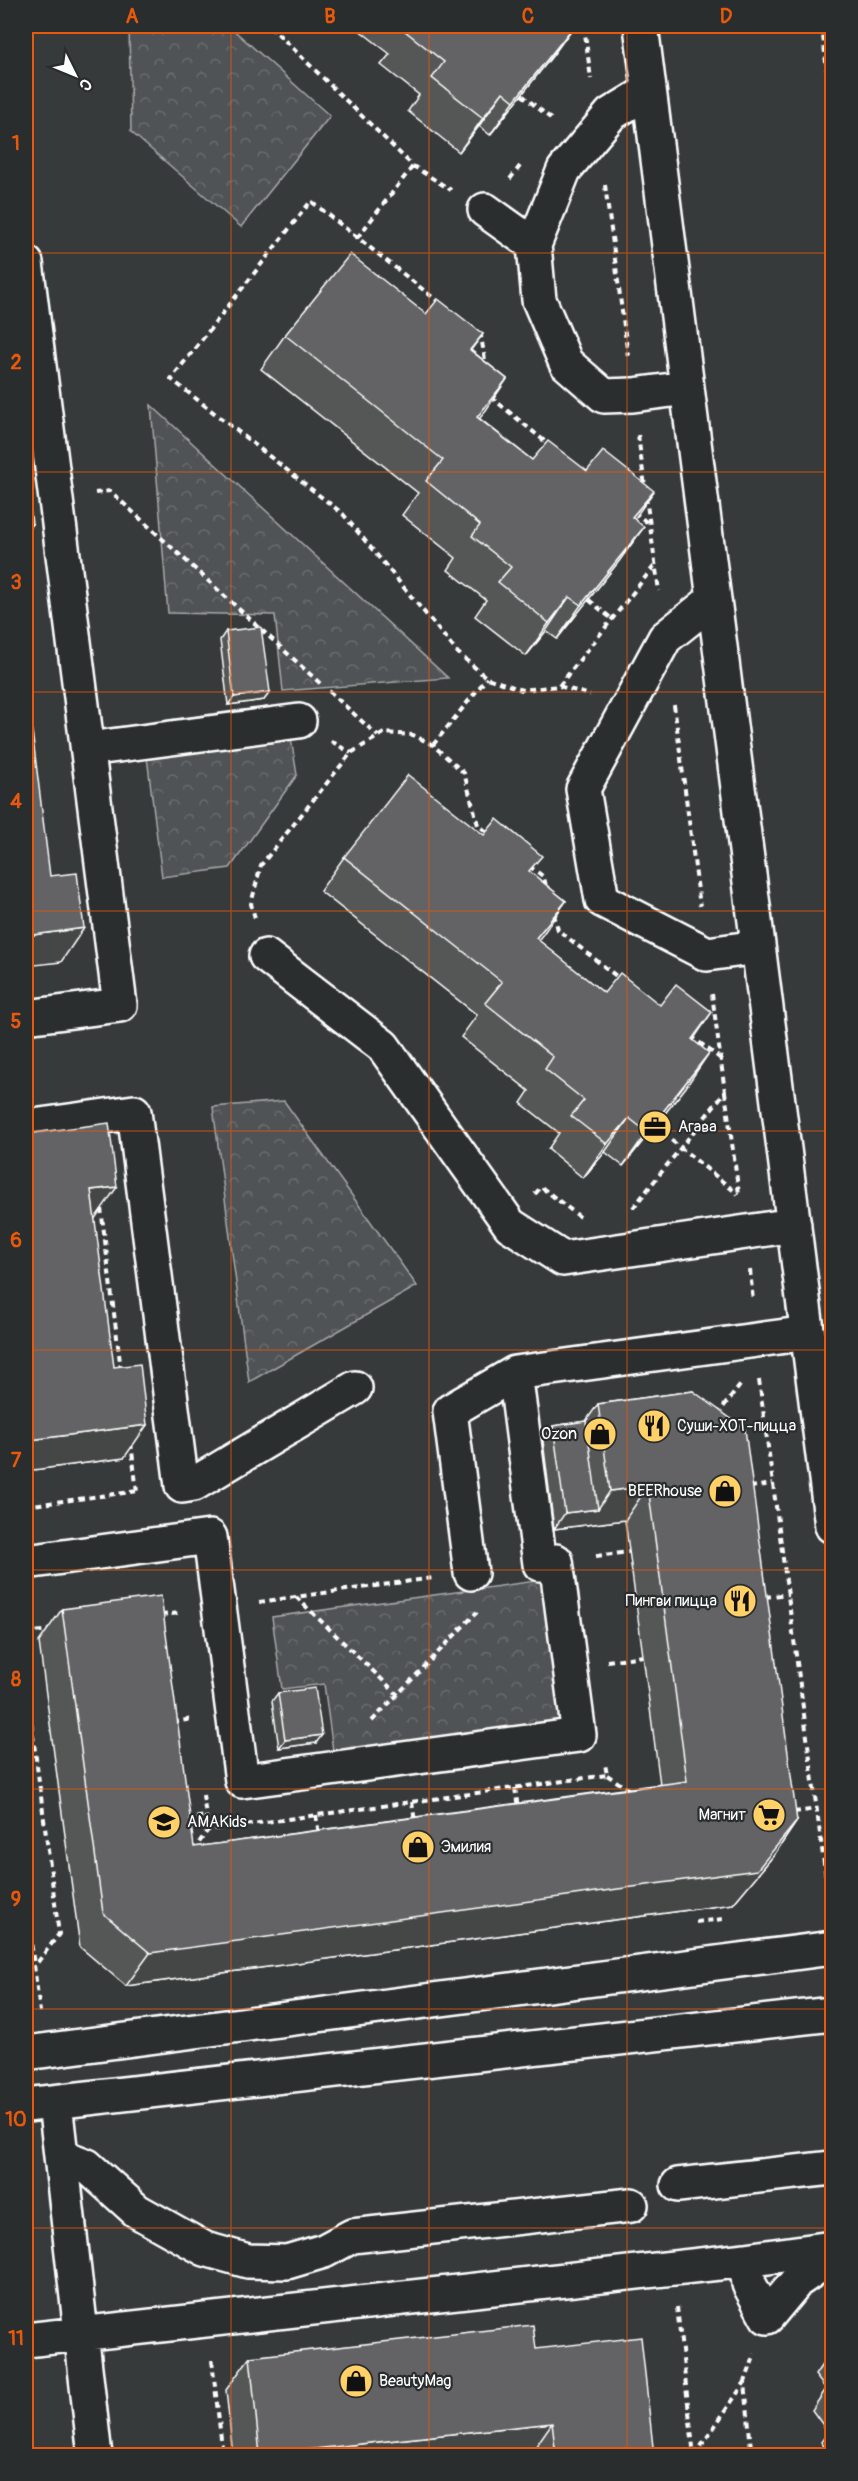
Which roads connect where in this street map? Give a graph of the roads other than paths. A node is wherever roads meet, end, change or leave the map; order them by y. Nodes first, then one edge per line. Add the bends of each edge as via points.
1 (641, 26) edge
2 (649, 91) junction
3 (485, 210) road end
4 (534, 245) junction
5 (26, 262) edge
6 (31, 354) edge
7 (687, 388) junction
8 (36, 428) edge
9 (714, 599) junction
10 (299, 722) dead end
11 (88, 749) junction
12 (758, 947) junction
13 (266, 956) road end
14 (26, 1017) edge
15 (26, 1127) edge
16 (794, 1225) junction
17 (808, 1333) junction
18 (514, 1373) junction
19 (355, 1388) dead end
20 (832, 1526) edge
21 (26, 1562) edge
22 (471, 1573) road end
23 (832, 1933) edge
24 (832, 2014) edge
25 (26, 2053) edge
26 (40, 2104) edge
27 (61, 2156) junction
28 (832, 2168) edge
29 (678, 2185) dead end
30 (631, 2205) dead end
31 (832, 2248) edge
32 (832, 2257) edge
33 (746, 2260) junction
34 (80, 2334) junction
35 (26, 2340) edge
36 (95, 2456) edge

1 - 2 street
2 - 4 street via 611,114 564,170
2 - 7 street
3 - 4 street
4 - 7 street via 539,300 566,363 604,396
5 - 6 street
6 - 8 street
7 - 9 street
8 - 11 street
9 - 12 street
9 - 12 street via 665,638 583,789 602,900 707,954
10 - 11 street
11 - 14 street via 120,1005
12 - 16 street
13 - 16 street via 383,1046 510,1225 563,1259
15 - 19 street via 134,1112 182,1486 194,1484
16 - 17 street
17 - 18 street via 755,1352
17 - 20 street
18 - 21 street via 540,1564 556,1562 579,1735 242,1781 210,1537
18 - 22 street via 450,1411
23 - 25 street
24 - 26 street
26 - 27 street
27 - 30 street via 87,2166 137,2211 206,2249 248,2261 287,2262 324,2251 352,2236
27 - 34 street
28 - 29 street
31 - 33 street
32 - 33 street via 797,2281 767,2317 749,2284
33 - 34 street
34 - 35 street
34 - 36 street

